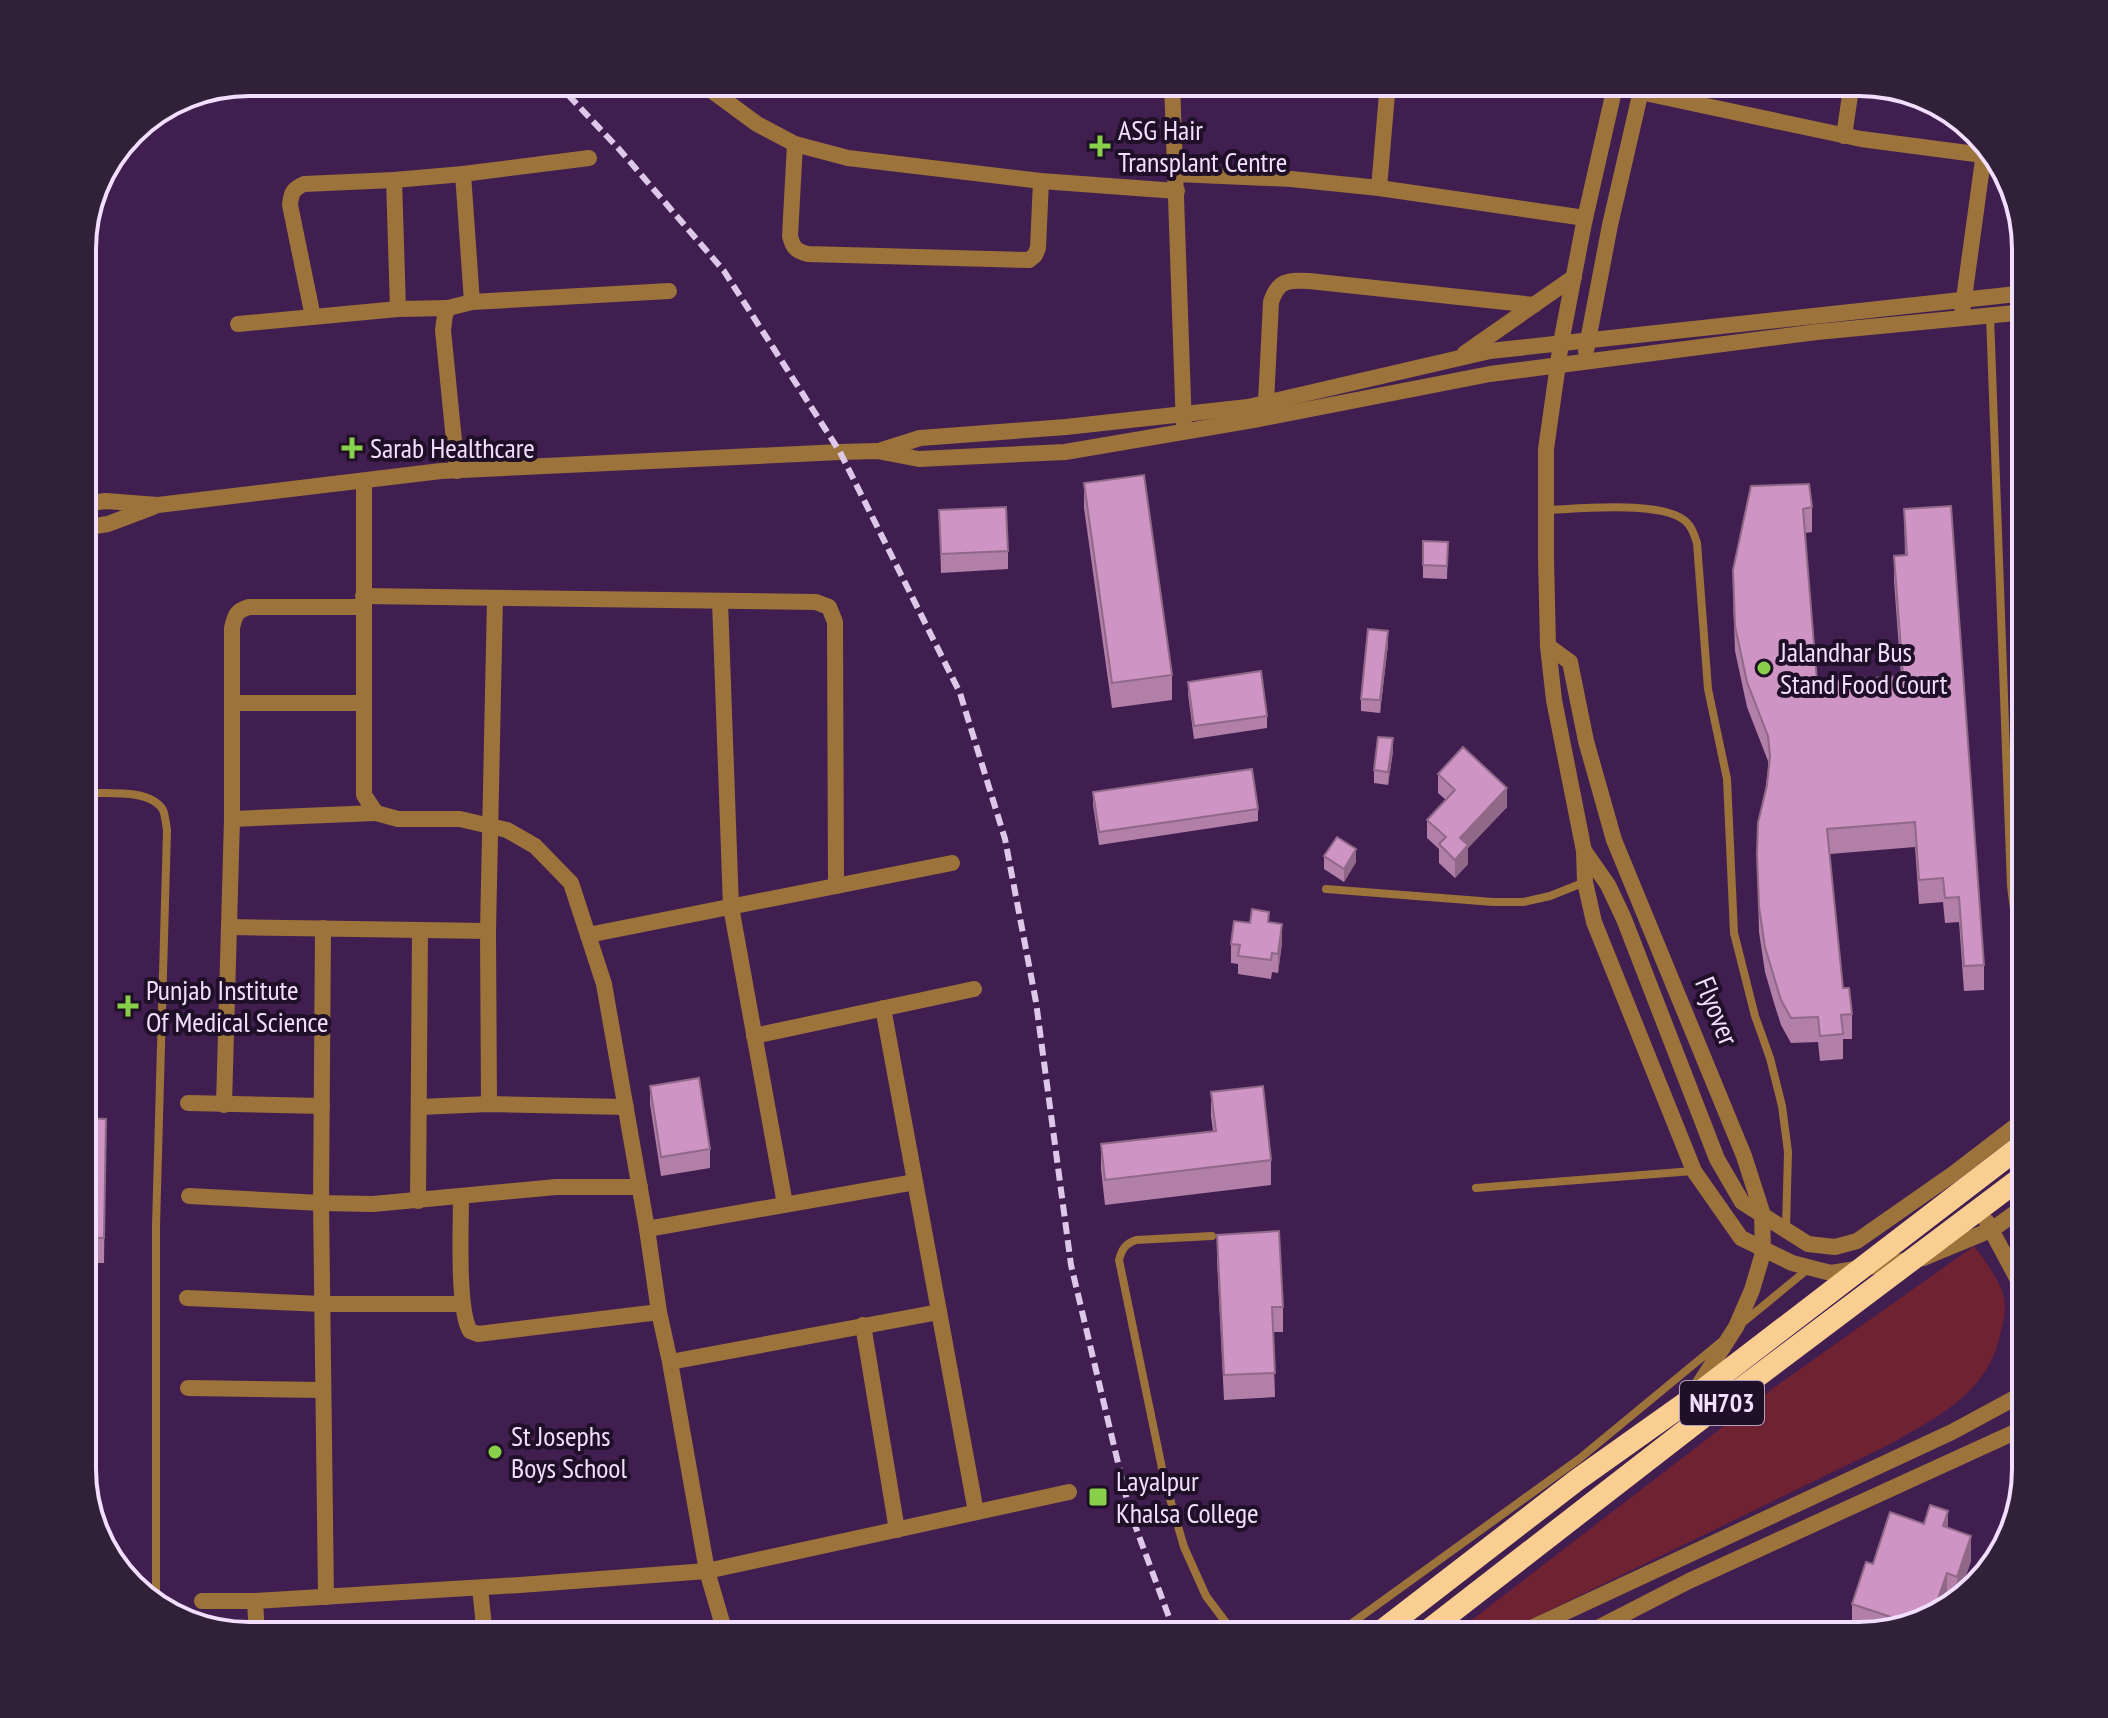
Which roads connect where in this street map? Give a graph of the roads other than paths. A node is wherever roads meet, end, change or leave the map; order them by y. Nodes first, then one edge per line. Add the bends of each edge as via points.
1 (719, 96) edge
2 (1173, 96) edge
3 (1387, 96) edge
4 (1613, 96) edge
5 (1640, 96) edge
6 (1679, 96) edge
7 (1850, 96) edge
8 (1844, 136) junction
9 (795, 144) junction
10 (1974, 148) edge
11 (589, 158) dead end
12 (1983, 159) edge
13 (463, 174) junction
14 (394, 180) junction
15 (1041, 181) junction
16 (1176, 182) junction
17 (1379, 188) junction
18 (1585, 218) junction
19 (1574, 277) junction
20 (669, 291) dead end
21 (2012, 294) edge
22 (1964, 299) junction
23 (472, 302) junction
24 (1534, 305) junction
25 (448, 308) junction
26 (398, 309) junction
27 (2012, 313) edge
28 (1990, 315) junction
29 (313, 317) junction
30 (1961, 318) junction
31 (238, 324) dead end
32 (1588, 340) junction
33 (1561, 343) junction
34 (1457, 359) junction
35 (1584, 362) junction
36 (1557, 365) junction
37 (1266, 402) junction
38 (1184, 414) junction
39 (1184, 432) junction
40 (877, 451) junction
41 (457, 471) junction
42 (364, 481) junction
43 (96, 502) edge
44 (158, 505) junction
45 (1546, 510) junction
46 (96, 526) edge
47 (495, 598) junction
48 (720, 601) junction
49 (364, 602) junction
50 (1548, 646) junction
51 (232, 703) junction
52 (364, 703) junction
53 (96, 794) edge
54 (376, 813) junction
55 (232, 819) junction
56 (491, 827) junction
57 (1584, 851) junction
58 (952, 863) dead end
59 (1585, 882) junction
60 (836, 886) junction
61 (1326, 889) dead end
62 (2012, 894) edge
63 (731, 907) junction
64 (229, 927) junction
65 (323, 928) junction
66 (420, 930) junction
67 (488, 931) junction
68 (588, 935) junction
69 (974, 989) dead end
70 (883, 1008) junction
71 (754, 1036) junction
72 (188, 1103) dead end
73 (489, 1104) junction
74 (224, 1105) junction
75 (322, 1106) junction
76 (419, 1107) junction
77 (626, 1107) junction
78 (2012, 1129) edge
79 (2012, 1153) edge
80 (1694, 1171) junction
81 (1953, 1174) junction
82 (915, 1182) junction
83 (2012, 1185) edge
84 (640, 1187) junction
85 (1476, 1188) dead end
86 (189, 1196) dead end
87 (461, 1197) junction
88 (418, 1201) junction
89 (321, 1203) junction
90 (785, 1204) junction
91 (2012, 1215) edge
92 (647, 1229) junction
93 (1993, 1229) junction
94 (1786, 1230) junction
95 (1212, 1236) dead end
96 (2012, 1266) edge
97 (1809, 1268) junction
98 (187, 1298) dead end
99 (322, 1304) junction
100 (462, 1304) junction
101 (659, 1312) junction
102 (939, 1312) junction
103 (863, 1325) junction
104 (670, 1362) junction
105 (188, 1388) dead end
106 (323, 1390) junction
107 (1691, 1399) junction
108 (2012, 1400) edge
109 (2012, 1433) edge
110 (1069, 1492) dead end
111 (976, 1512) junction
112 (897, 1530) junction
113 (707, 1571) junction
114 (480, 1588) junction
115 (156, 1590) edge
116 (326, 1597) junction
117 (202, 1601) dead end
118 (255, 1601) junction
119 (256, 1622) edge
120 (484, 1622) edge
121 (722, 1622) edge
122 (1226, 1622) edge
123 (1353, 1622) edge
124 (1393, 1622) edge
125 (1439, 1622) edge
126 (1544, 1622) edge
127 (1614, 1622) edge

1 - 9 street
2 - 16 street
3 - 17 street
4 - 18 street
5 - 32 street
6 - 8 street
7 - 8 street
8 - 10 street
9 - 15 street via 848,158
9 - 15 street via 790,236 792,246 808,254 1029,260 1038,248
11 - 13 street
12 - 22 street
13 - 14 street
13 - 23 street
14 - 26 street
14 - 29 street via 304,184 291,194
15 - 16 street
16 - 17 street via 1291,179
16 - 38 street
17 - 18 street
18 - 19 street
19 - 24 street
19 - 33 street
20 - 23 street
21 - 22 street
22 - 30 street
22 - 32 street
23 - 25 street
24 - 34 street
24 - 37 street via 1309,281 1282,283 1271,302
25 - 26 street
25 - 41 street via 443,330
26 - 29 street
27 - 28 street
28 - 30 street
28 - 62 lane
29 - 31 street
30 - 35 street
32 - 33 street
32 - 35 street
33 - 34 street
33 - 36 street
34 - 37 street
35 - 36 street
36 - 39 street
36 - 45 street via 1546,449
37 - 38 street
38 - 39 street
38 - 40 street via 920,438
39 - 40 street via 1065,452 919,459
40 - 41 street
41 - 42 street
42 - 44 street
42 - 49 street
43 - 44 street
44 - 46 street
45 - 50 street
45 - 94 lane via 1670,512 1688,523 1697,543 1708,689 1727,779 1734,933 1782,1106 1788,1152
47 - 48 street
47 - 49 street
47 - 56 street
48 - 60 street via 816,602 829,607 835,622
48 - 63 street
49 - 51 street via 241,609 232,628
49 - 52 street
50 - 57 street
50 - 107 street, Flyover via 1570,662 1614,840 1762,1212 1763,1253 1752,1290 1736,1327
51 - 52 street
51 - 55 street
52 - 54 street via 364,795
53 - 115 lane via 151,799 163,810 167,830 156,1226
54 - 55 street
54 - 56 street via 398,819 460,819
55 - 64 street
56 - 67 street
56 - 68 street via 535,846 571,883
57 - 59 street
57 - 94 street via 1624,919 1717,1159 1742,1202
58 - 60 street
59 - 61 lane via 1523,902
59 - 80 street via 1594,922
60 - 63 street
63 - 68 street
63 - 71 street
64 - 65 street
64 - 74 street
65 - 66 street
65 - 75 street
66 - 67 street
66 - 76 street
67 - 73 street
68 - 77 street via 604,984
69 - 70 street
70 - 71 street
70 - 82 street
71 - 90 street
72 - 74 street
73 - 76 street
73 - 77 street
74 - 75 street
75 - 89 street
76 - 88 street
77 - 84 street
78 - 81 street
79 - 107 highway, Flyover / NH703
80 - 85 lane
80 - 97 street via 1741,1238
81 - 93 street
81 - 94 street via 1857,1241 1835,1247 1808,1244
82 - 90 street
82 - 102 street
83 - 125 highway, NH703
84 - 87 street via 556,1187
84 - 92 street
86 - 89 street
87 - 88 street
87 - 100 street
88 - 89 street
89 - 99 street
90 - 92 street
91 - 93 street
92 - 101 street
93 - 96 street
93 - 97 street via 1923,1258 1831,1273
95 - 122 lane via 1136,1240 1127,1243 1119,1260 1164,1478 1184,1547 1206,1596
97 - 123 lane via 1579,1459
98 - 99 street
99 - 100 street
99 - 106 street
100 - 101 street via 466,1324 478,1334
101 - 104 street
102 - 103 street
102 - 111 street
103 - 104 street
103 - 112 street
104 - 113 street
105 - 106 street
106 - 116 street
107 - 124 highway, Flyover / NH703
108 - 126 street
109 - 127 street via 1742,1556
110 - 111 street
111 - 112 street
112 - 113 street
113 - 114 street
113 - 121 street
114 - 116 street
114 - 120 street
116 - 118 street
117 - 118 street
118 - 119 street

